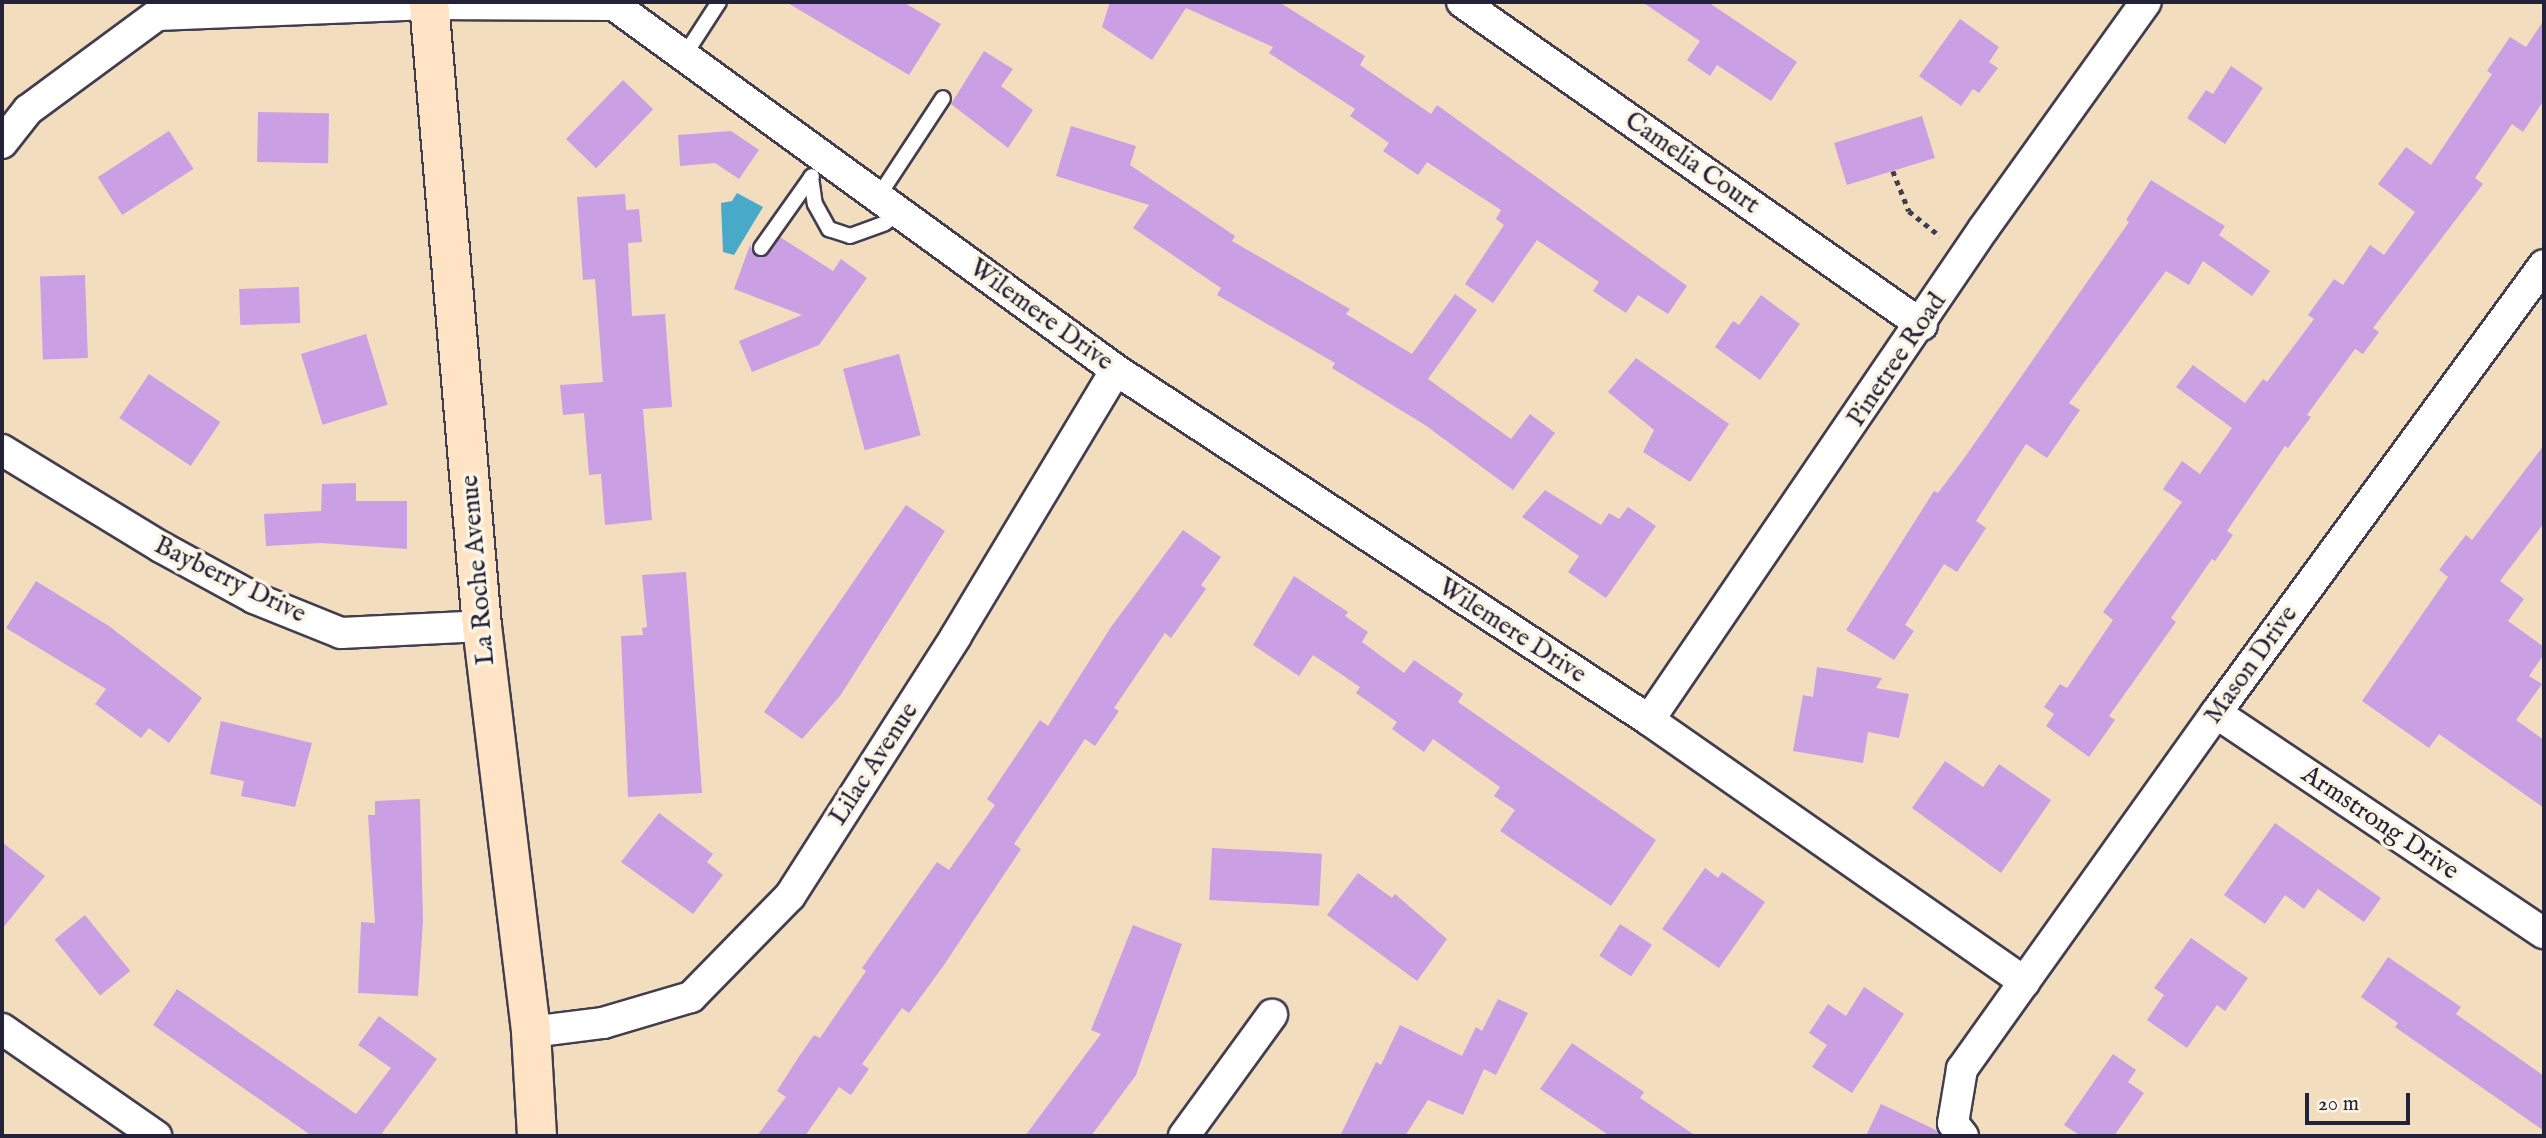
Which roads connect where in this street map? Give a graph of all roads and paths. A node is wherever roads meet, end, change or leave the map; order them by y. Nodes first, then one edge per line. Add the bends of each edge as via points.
1 (719, 2) edge
2 (1462, 2) edge
3 (2146, 2) edge
4 (429, 3) edge
5 (600, 3) edge
6 (684, 56) junction
7 (943, 98) dead end
8 (2, 143) edge
9 (817, 167) junction
10 (1893, 171) dead end
11 (888, 204) junction
12 (761, 248) dead end
13 (1966, 256) junction
14 (2541, 276) edge
15 (1922, 325) junction
16 (1116, 370) junction
17 (2, 450) edge
18 (482, 626) junction
19 (2216, 713) junction
20 (1649, 720) junction
21 (2544, 933) edge
22 (2025, 982) junction
23 (1272, 1015) dead end
24 (2, 1029) edge
25 (531, 1032) junction
26 (156, 1136) edge
27 (537, 1136) edge
28 (1184, 1136) edge
29 (1963, 1136) edge

1 - 6 lane
2 - 15 street, Camelia Court
3 - 13 street, Pinetree Road
4 - 5 street, Wilemere Drive
4 - 8 street, Wilemere Drive via 157,15 28,110
4 - 18 main road, La Roche Avenue
5 - 6 street, Wilemere Drive via 614,5
6 - 9 street, Wilemere Drive
7 - 11 lane
9 - 11 street, Wilemere Drive
9 - 11 lane via 815,204 829,229 850,236 869,231
9 - 12 lane
10 - 13 path via 1909,211
11 - 16 street, Wilemere Drive
13 - 15 street, Pinetree Road
14 - 19 street, Mason Drive
15 - 20 street, Pinetree Road
16 - 20 street, Wilemere Drive
16 - 25 street, Lilac Avenue via 956,636 790,896 691,997 603,1023
17 - 18 street, Bayberry Drive via 231,586 341,633
18 - 25 main road, La Roche Avenue
19 - 21 street, Armstrong Drive
19 - 22 street, Mason Drive
20 - 22 street, Wilemere Drive
22 - 29 street, Mason Drive via 1962,1069 1953,1123
23 - 28 street
24 - 26 street
25 - 27 main road, La Roche Avenue

